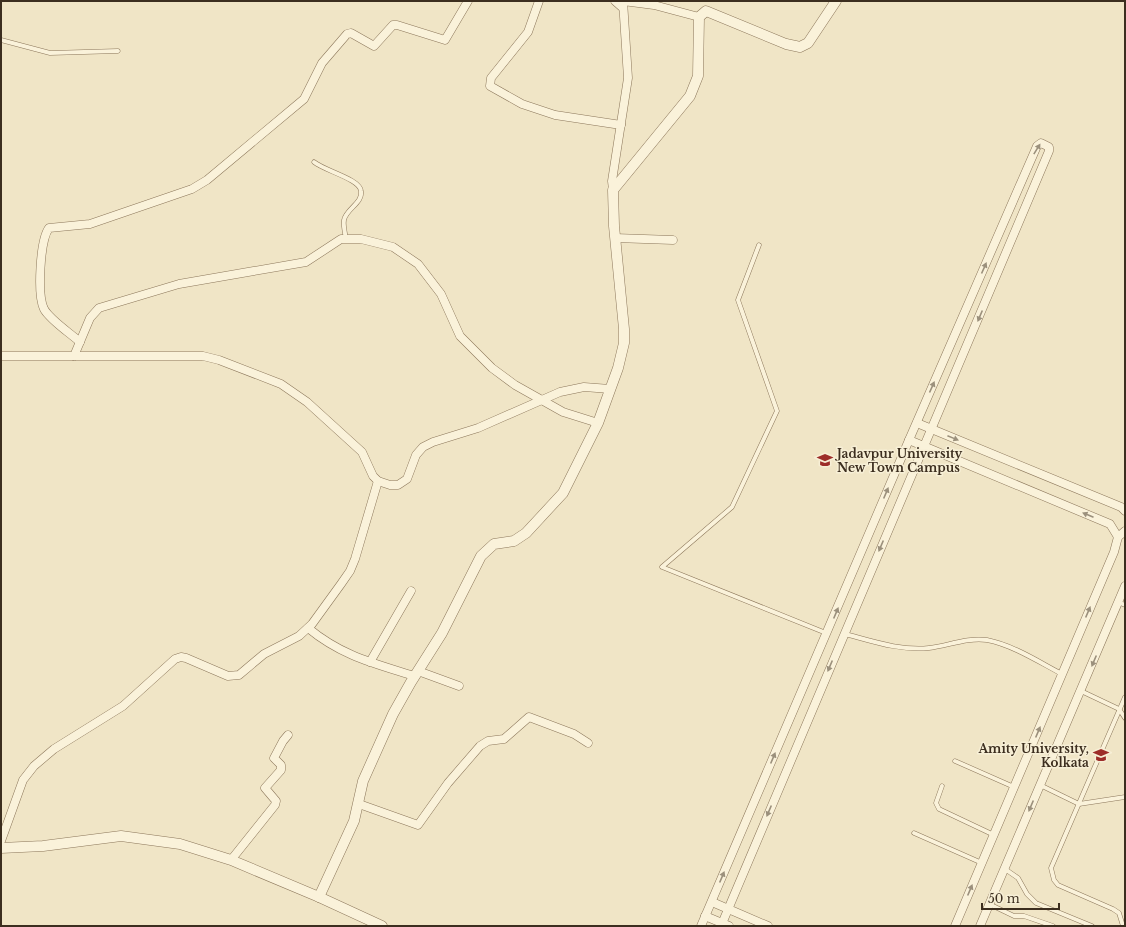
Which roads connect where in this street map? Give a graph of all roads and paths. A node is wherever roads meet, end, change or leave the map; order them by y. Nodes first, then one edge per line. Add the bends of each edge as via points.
1 (468, 1) edge
2 (539, 1) edge
3 (615, 1) edge
4 (836, 1) edge
5 (623, 3) edge
6 (699, 17) junction
7 (1, 40) edge
8 (118, 51) dead end
9 (621, 125) junction
10 (314, 162) dead end
11 (614, 190) junction
12 (615, 238) junction
13 (346, 239) junction
14 (673, 240) dead end
15 (759, 244) dead end
16 (80, 342) junction
17 (1, 356) edge
18 (74, 356) junction
19 (610, 389) junction
20 (540, 400) junction
21 (598, 423) junction
22 (917, 423) junction
23 (932, 429) junction
24 (909, 440) junction
25 (924, 446) junction
26 (378, 481) junction
27 (1125, 511) edge
28 (1125, 531) edge
29 (1118, 537) junction
30 (1125, 586) edge
31 (411, 591) dead end
32 (1122, 603) edge
33 (308, 628) junction
34 (827, 633) junction
35 (844, 634) junction
36 (370, 662) junction
37 (416, 674) junction
38 (1062, 674) junction
39 (459, 686) dead end
40 (1081, 691) junction
41 (1125, 697) edge
42 (1119, 709) junction
43 (1125, 718) edge
44 (288, 735) dead end
45 (588, 743) dead end
46 (955, 761) dead end
47 (942, 786) dead end
48 (1040, 786) junction
49 (1014, 787) junction
50 (1125, 797) edge
51 (359, 804) junction
52 (1079, 804) junction
53 (914, 833) dead end
54 (994, 834) junction
55 (1, 840) edge
56 (1, 848) edge
57 (231, 860) junction
58 (982, 863) junction
59 (1004, 869) junction
60 (319, 897) junction
61 (712, 902) junction
62 (989, 904) junction
63 (728, 908) junction
64 (706, 916) junction
65 (724, 925) edge
66 (382, 926) edge
67 (701, 926) edge
68 (768, 926) edge
69 (955, 926) edge
70 (980, 926) edge
71 (1053, 926) edge
72 (1092, 926) edge
73 (1123, 926) edge

1 - 16 street via 445,40 397,24 393,25 374,46 351,33 347,34 322,63 304,99 212,176 192,189 90,224 50,228 44,240 41,268 43,307
2 - 9 street via 528,32 491,78 490,86 522,104 555,115
3 - 5 street
4 - 6 street via 808,43 800,47 786,44 706,11
5 - 6 street via 654,5
5 - 9 street via 628,78
6 - 11 street via 698,76 690,96
7 - 8 lane via 50,53
9 - 11 street via 612,181
10 - 13 lane via 354,180 361,190 360,197 344,220
11 - 12 street
12 - 14 street
12 - 19 street via 624,343
13 - 16 street via 333,243 306,262 179,284 99,308 90,318
13 - 20 street via 361,239 393,247 418,264 441,294 456,328 465,341 492,368 515,386
15 - 34 lane via 738,300 777,411 732,508 662,567
16 - 18 street
17 - 18 street
18 - 26 street via 203,356 281,384 316,409 362,452
19 - 20 street via 584,387 560,392
19 - 21 street
20 - 21 street via 563,412
20 - 26 street via 478,428 423,447 416,455 404,483 390,485
21 - 37 street via 563,493 544,516 514,541 494,544 481,556 442,633
22 - 23 street
22 -> 23 street via 1037,146 1041,143 1049,147 1049,151
22 - 24 street
23 - 25 street
23 -> 27 street via 1121,507
24 - 25 street
34 -> 24 street
29 -> 25 street via 1110,524
25 -> 35 street
26 - 33 street via 350,571
28 - 29 street
38 -> 29 street
30 - 32 street
31 - 36 street
32 -> 40 street
33 - 36 street via 341,651
33 - 55 street via 299,636 264,654 239,676 228,676 186,658 175,659 124,706 54,749 34,766 23,780
61 -> 34 street
35 - 38 lane via 881,644 915,649 986,640 1002,644
35 -> 63 street
36 - 37 street
37 - 39 street
37 - 51 street via 393,714 363,781 359,792
49 -> 38 street
40 - 42 lane
40 - 48 street
41 - 42 lane
42 - 43 lane
42 - 52 lane
44 - 57 street via 274,758 281,766 281,770 265,788 275,799 276,805
45 - 51 street via 574,734 529,716 504,739 488,741 480,746 448,783 418,825
46 - 49 lane
47 - 54 lane via 936,803 939,809
48 - 52 lane
48 -> 59 street
49 - 54 street
50 - 52 lane
51 - 60 street via 354,821
52 - 73 lane via 1051,868 1051,874 1058,885 1116,911
53 - 58 lane
54 - 58 street
56 - 57 street via 43,846 121,836 180,844
57 - 60 street
69 -> 58 street
59 - 62 street
59 - 72 lane via 1018,878 1036,903
60 - 66 street
61 - 63 street
61 - 64 street
62 - 70 street
62 - 71 lane via 1014,916 1024,916
63 - 65 street
63 - 68 street
64 - 65 street
64 - 67 street

